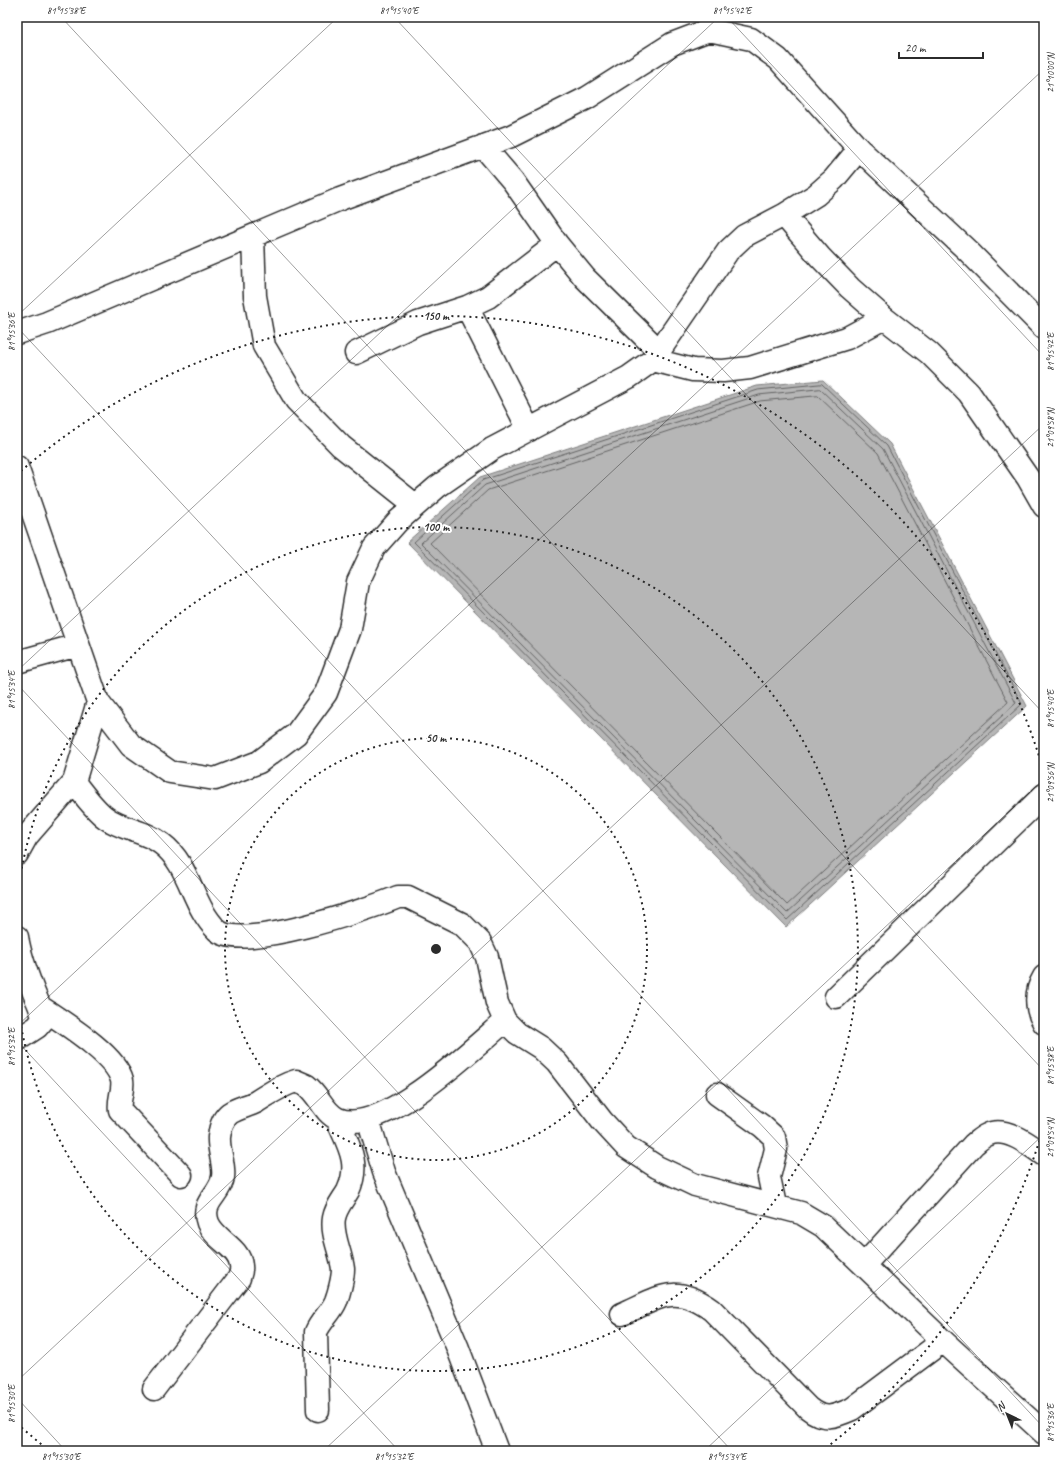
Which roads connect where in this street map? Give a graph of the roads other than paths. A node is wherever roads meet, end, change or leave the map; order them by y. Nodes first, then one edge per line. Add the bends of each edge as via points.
1 (708, 23) edge
2 (483, 146) junction
3 (859, 149) junction
4 (784, 215) junction
5 (253, 236) junction
6 (557, 244) junction
7 (467, 307) junction
8 (884, 318) junction
9 (1044, 328) edge
10 (17, 333) edge
11 (356, 353) dead end
12 (656, 355) junction
13 (528, 430) junction
14 (17, 467) edge
15 (415, 505) junction
16 (1044, 506) edge
17 (78, 646) junction
18 (17, 662) edge
19 (98, 702) junction
20 (74, 782) junction
21 (1044, 795) edge
22 (17, 854) edge
23 (17, 937) edge
24 (1044, 977) edge
25 (836, 998) dead end
26 (42, 1008) junction
27 (505, 1021) junction
28 (1044, 1023) edge
29 (17, 1040) edge
30 (717, 1094) dead end
31 (337, 1119) junction
32 (368, 1119) junction
33 (1044, 1155) edge
34 (181, 1175) dead end
35 (775, 1204) junction
36 (864, 1265) junction
37 (622, 1314) dead end
38 (943, 1341) junction
39 (154, 1389) dead end
40 (318, 1410) dead end
41 (1044, 1433) edge
42 (497, 1451) edge

1 - 2 street via 587,98 510,136
1 - 3 street via 751,39 778,58
2 - 5 street via 340,199
2 - 6 street via 513,181
3 - 4 street via 834,179 816,195
3 - 9 street via 969,252
4 - 8 street via 850,288
4 - 12 street via 744,236 728,251
5 - 10 street via 47,323
5 - 15 street via 255,296 264,346 296,400 341,446
6 - 7 street via 494,293
6 - 12 street
7 - 11 street via 418,323
7 - 13 street
8 - 12 street via 847,338 750,368 723,371 693,370
8 - 16 street via 929,353 969,393 1028,478
12 - 13 street via 629,377
13 - 15 street via 492,449
14 - 17 street
15 - 19 street via 374,548 358,582 350,629 326,693 296,734 259,762 215,779 170,772 131,745
17 - 18 street
17 - 19 street
19 - 20 street
20 - 22 street via 27,836
20 - 27 street via 107,819 162,843 183,870 217,931 227,936 245,937 319,924 398,897 408,897 462,924 480,942 487,957 497,1003
21 - 25 street
23 - 26 street via 32,988
24 - 28 street via 1036,999 1038,1013
26 - 29 street via 43,1020
26 - 34 street via 113,1062 122,1081 120,1110
27 - 32 street via 421,1091 393,1109
27 - 35 street via 557,1063 602,1121 626,1147 657,1168 695,1185
30 - 35 street via 774,1137 776,1149 769,1177
31 - 32 street via 347,1122
31 - 39 street via 307,1086 296,1081 285,1084 230,1113 223,1122 219,1149 224,1175 205,1210 209,1224 217,1236 235,1252 242,1266 239,1278
31 - 40 street via 352,1155 353,1178 337,1207 334,1219 343,1270 336,1301 320,1322 316,1332
32 - 42 street via 384,1172 457,1346
33 - 36 street via 1023,1139 1007,1133 988,1134 974,1144
35 - 36 street via 801,1213 823,1226
36 - 38 street
37 - 38 street via 662,1296 680,1294 696,1299 712,1310 808,1408 816,1415 827,1417 852,1409
38 - 41 street

